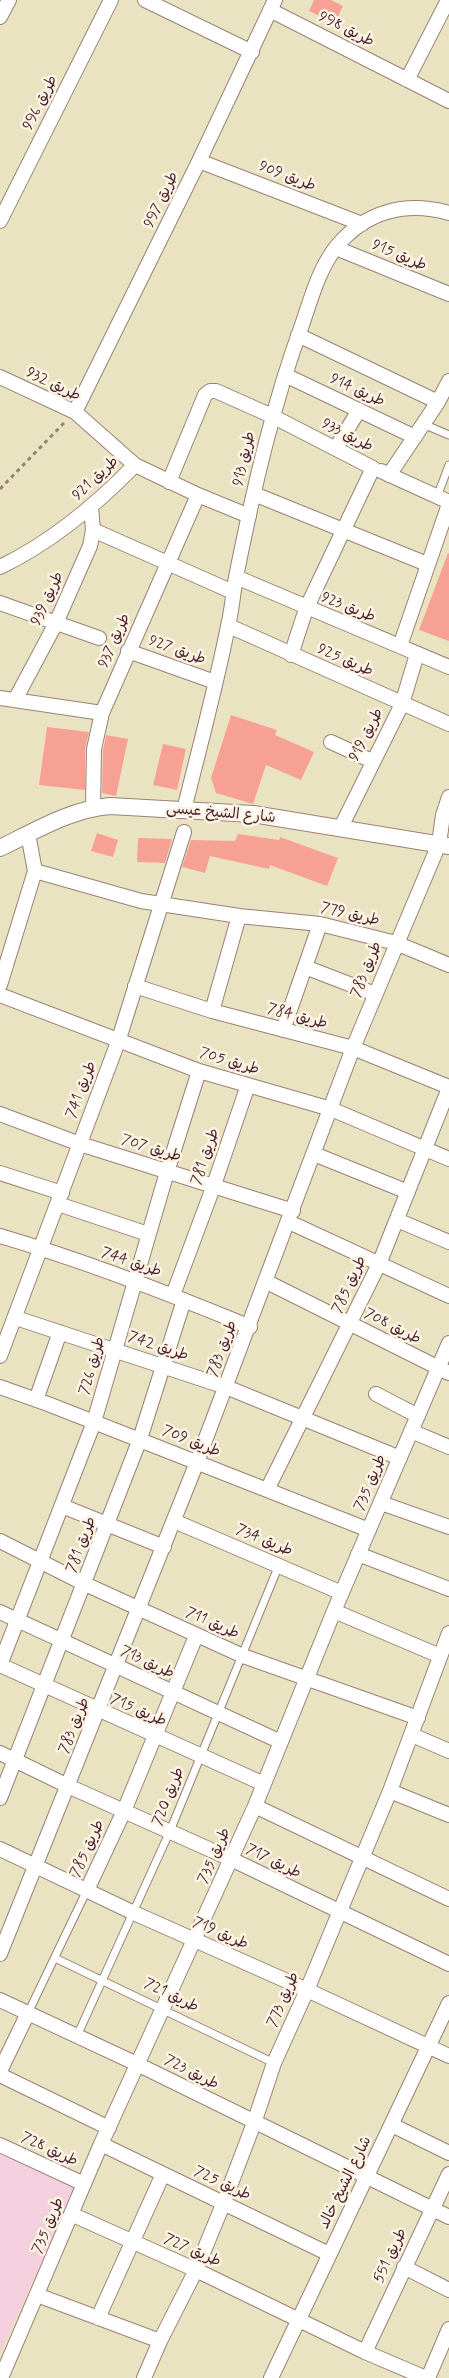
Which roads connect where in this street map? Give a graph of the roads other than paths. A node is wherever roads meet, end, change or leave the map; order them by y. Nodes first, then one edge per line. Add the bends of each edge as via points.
1 (9, 0) edge
2 (111, 0) edge
3 (145, 0) edge
4 (448, 0) edge
5 (273, 5) edge
6 (0, 17) edge
7 (252, 52) junction
8 (407, 80) junction
9 (449, 101) edge
10 (200, 161) junction
11 (449, 213) edge
12 (0, 221) edge
13 (362, 224) junction
14 (336, 248) junction
15 (449, 294) edge
16 (298, 335) junction
17 (285, 375) junction
18 (0, 377) edge
19 (449, 381) edge
20 (438, 402) junction
21 (359, 410) junction
22 (75, 412) junction
23 (272, 416) junction
24 (424, 424) junction
25 (449, 435) edge
26 (414, 437) junction
27 (336, 448) junction
28 (135, 465) junction
29 (449, 465) edge
30 (373, 468) junction
31 (389, 475) junction
32 (169, 482) junction
33 (254, 494) junction
34 (198, 495) junction
35 (445, 501) edge
36 (90, 507) junction
37 (249, 516) junction
38 (93, 530) junction
39 (342, 530) junction
40 (168, 562) junction
41 (427, 564) junction
42 (0, 567) edge
43 (236, 577) junction
44 (233, 592) junction
45 (0, 603) edge
46 (306, 609) junction
47 (56, 623) junction
48 (229, 626) junction
49 (99, 638) dead end
50 (400, 646) junction
51 (128, 651) junction
52 (417, 654) junction
53 (291, 655) junction
54 (449, 667) edge
55 (215, 682) junction
56 (0, 698) edge
57 (16, 700) junction
58 (402, 704) junction
59 (102, 713) junction
60 (449, 724) edge
61 (331, 742) dead end
62 (372, 761) junction
63 (449, 797) edge
64 (93, 807) junction
65 (184, 810) junction
66 (340, 829) junction
67 (184, 832) dead end
68 (28, 834) junction
69 (444, 845) edge
70 (0, 848) edge
71 (35, 871) junction
72 (162, 905) junction
73 (239, 916) junction
74 (320, 924) junction
75 (396, 943) junction
76 (449, 965) edge
77 (305, 967) junction
78 (0, 985) edge
79 (135, 986) junction
80 (375, 994) junction
81 (0, 996) edge
82 (212, 1010) junction
83 (283, 1030) junction
84 (118, 1042) junction
85 (353, 1048) junction
86 (199, 1070) junction
87 (248, 1085) junction
88 (449, 1087) edge
89 (331, 1109) junction
90 (0, 1114) edge
91 (80, 1144) junction
92 (426, 1149) junction
93 (314, 1154) junction
94 (449, 1159) edge
95 (166, 1172) junction
96 (0, 1173) edge
97 (214, 1185) junction
98 (408, 1192) junction
99 (60, 1199) junction
100 (291, 1217) junction
101 (397, 1220) junction
102 (148, 1234) junction
103 (0, 1236) edge
104 (449, 1242) edge
105 (39, 1248) junction
106 (379, 1264) junction
107 (134, 1282) junction
108 (267, 1282) junction
109 (449, 1296) edge
110 (179, 1298) junction
111 (16, 1318) junction
112 (350, 1324) junction
113 (250, 1327) junction
114 (60, 1332) junction
115 (449, 1343) edge
116 (115, 1350) junction
117 (0, 1356) edge
118 (163, 1366) junction
119 (444, 1371) edge
120 (0, 1387) edge
121 (226, 1387) junction
122 (376, 1394) dead end
123 (36, 1400) junction
124 (418, 1416) junction
125 (303, 1418) junction
126 (94, 1422) junction
127 (411, 1431) junction
128 (140, 1439) junction
129 (449, 1447) edge
130 (400, 1458) junction
131 (198, 1462) junction
132 (267, 1490) junction
133 (381, 1503) junction
134 (62, 1506) junction
135 (174, 1522) junction
136 (108, 1525) junction
137 (449, 1527) edge
138 (369, 1530) junction
139 (0, 1541) edge
140 (164, 1547) junction
141 (358, 1554) junction
142 (41, 1561) junction
143 (279, 1565) junction
144 (85, 1584) junction
145 (449, 1589) edge
146 (342, 1593) junction
147 (140, 1608) junction
148 (0, 1612) edge
149 (334, 1612) junction
150 (17, 1620) junction
151 (449, 1632) edge
152 (196, 1636) junction
153 (62, 1641) junction
154 (243, 1656) junction
155 (440, 1656) junction
156 (0, 1665) edge
157 (117, 1666) junction
158 (307, 1679) junction
159 (45, 1684) junction
160 (172, 1693) junction
161 (99, 1711) junction
162 (219, 1714) junction
163 (418, 1718) junction
164 (412, 1735) junction
165 (154, 1736) junction
166 (281, 1742) junction
167 (449, 1751) edge
168 (0, 1753) edge
169 (200, 1756) junction
170 (16, 1761) junction
171 (264, 1784) junction
172 (68, 1786) junction
173 (390, 1791) junction
174 (0, 1798) edge
175 (255, 1806) junction
176 (124, 1811) junction
177 (449, 1815) edge
178 (170, 1831) junction
179 (0, 1849) edge
180 (362, 1857) junction
181 (231, 1859) junction
182 (36, 1866) junction
183 (87, 1890) junction
184 (449, 1899) edge
185 (340, 1912) junction
186 (134, 1913) junction
187 (3, 1937) edge
188 (195, 1941) junction
189 (0, 1954) edge
190 (55, 1958) junction
191 (449, 1964) edge
192 (103, 1980) junction
193 (307, 1990) junction
194 (0, 2000) edge
195 (449, 2003) edge
196 (162, 2010) junction
197 (28, 2013) junction
198 (77, 2036) junction
199 (429, 2047) junction
200 (449, 2056) edge
201 (274, 2063) junction
202 (137, 2064) junction
203 (0, 2071) edge
204 (0, 2075) edge
205 (254, 2123) junction
206 (392, 2126) junction
207 (109, 2128) junction
208 (101, 2144) junction
209 (0, 2145) edge
210 (449, 2153) edge
211 (163, 2174) junction
212 (449, 2174) edge
213 (367, 2178) junction
214 (84, 2184) junction
215 (224, 2202) junction
216 (431, 2208) junction
217 (71, 2214) junction
218 (449, 2217) edge
219 (133, 2244) junction
220 (330, 2254) junction
221 (404, 2267) junction
222 (196, 2270) junction
223 (449, 2290) edge
224 (37, 2295) junction
225 (98, 2318) junction
226 (299, 2318) junction
227 (449, 2329) edge
228 (160, 2341) junction
229 (365, 2352) junction
230 (1, 2378) edge
231 (144, 2378) edge
232 (271, 2378) edge
233 (427, 2378) edge

1 - 6 street
2 - 12 street, طريق 996
3 - 7 street
4 - 8 street
5 - 7 street, طريق 997
5 - 8 street, طريق 998
7 - 10 street, طريق 997
8 - 9 street, طريق 998
10 - 13 street, طريق 909
10 - 22 street, طريق 997
11 - 13 street, طريق 913 via 406,207 384,212
13 - 14 street, طريق 913
14 - 15 street, طريق 915
14 - 16 street, طريق 913 via 322,270
16 - 17 street, طريق 913
16 - 20 street
17 - 21 street, طريق 914
17 - 23 street, طريق 913
18 - 22 street, طريق 932
19 - 20 street
20 - 24 street
21 - 26 street, طريق 914
21 - 27 street
22 - 28 street, طريق 932
23 - 27 street, طريق 933
23 - 32 street, طريق 933 via 210,391 205,396
23 - 33 street, طريق 913
24 - 25 lane
24 - 26 street
26 - 31 street
27 - 30 street, طريق 933
28 - 32 street, طريق 921
28 - 36 street, طريق 921
29 - 35 lane
30 - 31 street
30 - 39 street, طريق 933
31 - 35 street
32 - 34 street, طريق 921
33 - 37 street, طريق 913
33 - 39 street
34 - 37 street, طريق 921
34 - 40 street, طريق 937
35 - 41 street
36 - 38 street, طريق 939
36 - 42 street, طريق 921 via 56,536
37 - 43 street, طريق 913
38 - 40 street
38 - 47 street, طريق 939 via 90,546
39 - 41 street
39 - 46 street, طريق 933
40 - 44 street
40 - 51 street, طريق 937
41 - 50 street
43 - 44 street, طريق 913
43 - 46 street, طريق 923
44 - 48 street, طريق 913
45 - 47 street
46 - 50 street, طريق 923
46 - 53 street, طريق 933
47 - 49 street
47 - 57 street, طريق 939
48 - 53 street, طريق 925
48 - 55 street, طريق 913
50 - 52 street, طريق 923
51 - 55 street, طريق 927
51 - 59 street, طريق 937
52 - 54 street, طريق 923
52 - 58 street, طريق 919
53 - 58 street, طريق 925
55 - 65 street, طريق 913
56 - 57 street
57 - 59 street
58 - 60 street, طريق 925
58 - 62 street, طريق 919
59 - 64 street, طريق 937 via 94,749
61 - 62 street
62 - 66 street, طريق 919
63 - 69 street, طريق 783 via 442,816
64 - 65 street, شارع الشيخ عيسى
64 - 68 street, شارع الشيخ عيسى
65 - 66 street, شارع الشيخ عيسى via 253,814
66 - 69 street, شارع الشيخ عيسى
67 - 72 street, طريق 741
68 - 70 street, شارع الشيخ عيسى
68 - 71 street
69 - 75 street, طريق 783
71 - 72 street, طريق 779
71 - 78 street
72 - 73 street, طريق 779
72 - 79 street, طريق 741
73 - 74 street, طريق 779
73 - 82 street
74 - 75 street, طريق 779
74 - 77 street
75 - 76 street, طريق 779
75 - 80 street, طريق 783
77 - 80 street
77 - 83 street
79 - 82 street, طريق 784
79 - 84 street, طريق 741
80 - 85 street, طريق 783
81 - 84 street, طريق 705
82 - 83 street, طريق 784
83 - 85 street, طريق 784
84 - 86 street, طريق 705
84 - 91 street, طريق 741
85 - 88 street, طريق 784
85 - 89 street, طريق 783
86 - 87 street, طريق 705
86 - 95 street, طريق 726
87 - 89 street, طريق 705
87 - 97 street, طريق 781
88 - 92 street, طريق 785
89 - 92 street, طريق 705
89 - 93 street, طريق 783
90 - 91 street, طريق 707
91 - 95 street, طريق 707
91 - 99 street, طريق 741
92 - 94 street, طريق 705
92 - 98 street, طريق 785
93 - 98 street
93 - 100 street, طريق 783
95 - 97 street, طريق 707
95 - 102 street, طريق 726
96 - 99 street
97 - 100 street, طريق 707
97 - 110 street, طريق 781
98 - 101 street, طريق 785
99 - 102 street
99 - 105 street, طريق 741
100 - 106 street, طريق 707
100 - 108 street, طريق 783
101 - 104 street
101 - 106 street, طريق 785
102 - 107 street, طريق 726
103 - 105 street, طريق 744
105 - 107 street, طريق 744
105 - 111 street, طريق 741
106 - 109 street, طريق 707
106 - 112 street, طريق 785
107 - 110 street, طريق 744
107 - 116 street, طريق 726
108 - 112 street, طريق 708
108 - 113 street, طريق 783
110 - 113 street, طريق 744
110 - 118 street, طريق 781
111 - 114 street, طريق 742
111 - 117 street, طريق 741
112 - 119 street, طريق 708
112 - 125 street, طريق 785
113 - 121 street, طريق 783
114 - 116 street, طريق 742
114 - 123 street
115 - 119 street, طريق 735
116 - 118 street, طريق 742
116 - 126 street, طريق 726
118 - 121 street, طريق 742
118 - 128 street, طريق 781
119 - 124 street, طريق 735
120 - 123 street, طريق 709
121 - 125 street, طريق 742
121 - 131 street, طريق 783
122 - 124 street
123 - 126 street, طريق 709
124 - 127 street, طريق 735
125 - 130 street, طريق 742
125 - 132 street, طريق 785
126 - 128 street, طريق 709
126 - 134 street, طريق 726
127 - 129 street
127 - 130 street, طريق 735
128 - 131 street, طريق 709
128 - 136 street, طريق 781
130 - 133 street, طريق 735
131 - 132 street, طريق 709
131 - 135 street, طريق 783
132 - 138 street, طريق 709
133 - 137 street
133 - 138 street, طريق 735
134 - 136 street
134 - 142 street, طريق 726
135 - 140 street, طريق 783
135 - 143 street, طريق 734
136 - 140 street
136 - 144 street, طريق 781
138 - 141 street, طريق 735
139 - 142 street, طريق 711
140 - 147 street, طريق 783
141 - 145 street
141 - 146 street, طريق 735
142 - 144 street, طريق 711
142 - 150 street, طريق 726
143 - 146 street, طريق 734
143 - 154 lane, طريق 720
144 - 147 street, طريق 711
144 - 153 street, طريق 781
146 - 149 street, طريق 735
147 - 152 street, طريق 711
147 - 157 street, طريق 783
148 - 150 street, طريق 713
149 - 155 street
149 - 158 street, طريق 735
150 - 153 street, طريق 713
150 - 156 street, طريق 726
151 - 155 street, طريق 773
152 - 154 street, طريق 711
152 - 160 street, طريق 785
153 - 157 street, طريق 713
153 - 159 street, طريق 781
154 - 158 street, طريق 711
154 - 162 lane, طريق 720
155 - 163 street, طريق 773
156 - 159 street, طريق 715
157 - 160 street, طريق 713
157 - 161 street, طريق 783
158 - 163 street, طريق 711
158 - 166 street, طريق 735
159 - 161 street, طريق 715
159 - 170 street, طريق 781
160 - 162 street, طريق 713
160 - 165 street, طريق 785
161 - 165 street, طريق 715
161 - 172 street, طريق 783
162 - 166 street, طريق 713
162 - 169 lane, طريق 720
163 - 164 street, طريق 773
164 - 167 street
164 - 173 street, طريق 773
165 - 169 street, طريق 715
165 - 176 street, طريق 785
166 - 171 street, طريق 735
168 - 170 street, طريق 717
169 - 171 street, طريق 715
169 - 178 lane, طريق 720
170 - 172 street, طريق 717
170 - 174 street, طريق 781
171 - 175 street, طريق 735
172 - 176 street, طريق 717
172 - 182 street, طريق 783
173 - 177 street
173 - 180 street, طريق 773
175 - 180 street
175 - 181 street, طريق 735
176 - 178 street, طريق 717
176 - 183 street, طريق 785
178 - 181 street, طريق 717
178 - 186 lane, طريق 720
179 - 182 street, طريق 719
180 - 184 street
180 - 185 street, طريق 773
181 - 185 street, طريق 717
181 - 188 street, طريق 735
182 - 183 street, طريق 719
182 - 187 street, طريق 783
183 - 186 street, طريق 719
183 - 190 lane, طريق 785
185 - 191 street, طريق 717
185 - 193 street, طريق 773
186 - 188 street, طريق 719
186 - 192 lane, طريق 720
187 - 189 street, طريق 783
188 - 193 street, طريق 719
188 - 196 street, طريق 735
190 - 192 lane, طريق 721
190 - 197 lane, طريق 785
192 - 196 lane, طريق 721
192 - 198 lane, طريق 720
193 - 199 street, طريق 719
193 - 201 street, طريق 773
194 - 197 street, طريق 723
195 - 199 street, شارع الشيخ خالد
196 - 201 lane, طريق 721
196 - 202 street, طريق 735
197 - 198 street, طريق 723
197 - 203 street, طريق 785
198 - 202 street, طريق 723
199 - 200 street, طريق 719
199 - 206 street, شارع الشيخ خالد
201 - 205 street, طريق 773
202 - 205 street, طريق 723
202 - 207 street, طريق 735
204 - 207 street
205 - 213 street, طريق 723
205 - 215 street, طريق 773
206 - 210 street
206 - 213 street, شارع الشيخ خالد
207 - 208 street, طريق 735
208 - 211 street, طريق 725
208 - 214 street, طريق 735
209 - 214 street, طريق 728
211 - 215 street, طريق 725
211 - 219 street
212 - 216 street, طريق 551
213 - 216 street, طريق 723
213 - 220 street, شارع الشيخ خالد
214 - 217 street, طريق 735
215 - 220 street, طريق 725
215 - 222 street, طريق 773
216 - 218 street, طريق 723
216 - 221 street, طريق 551
217 - 219 street, طريق 727
217 - 224 street, طريق 735
219 - 222 street, طريق 727
219 - 225 street
220 - 226 street, شارع الشيخ خالد
221 - 223 street
221 - 229 street, طريق 551
222 - 226 street, طريق 727
222 - 228 street, طريق 773
224 - 225 street
224 - 230 street, طريق 735
225 - 228 street
226 - 229 street, طريق 727
226 - 232 street, شارع الشيخ خالد
227 - 233 street
228 - 231 street, طريق 773
229 - 233 street, طريق 727

